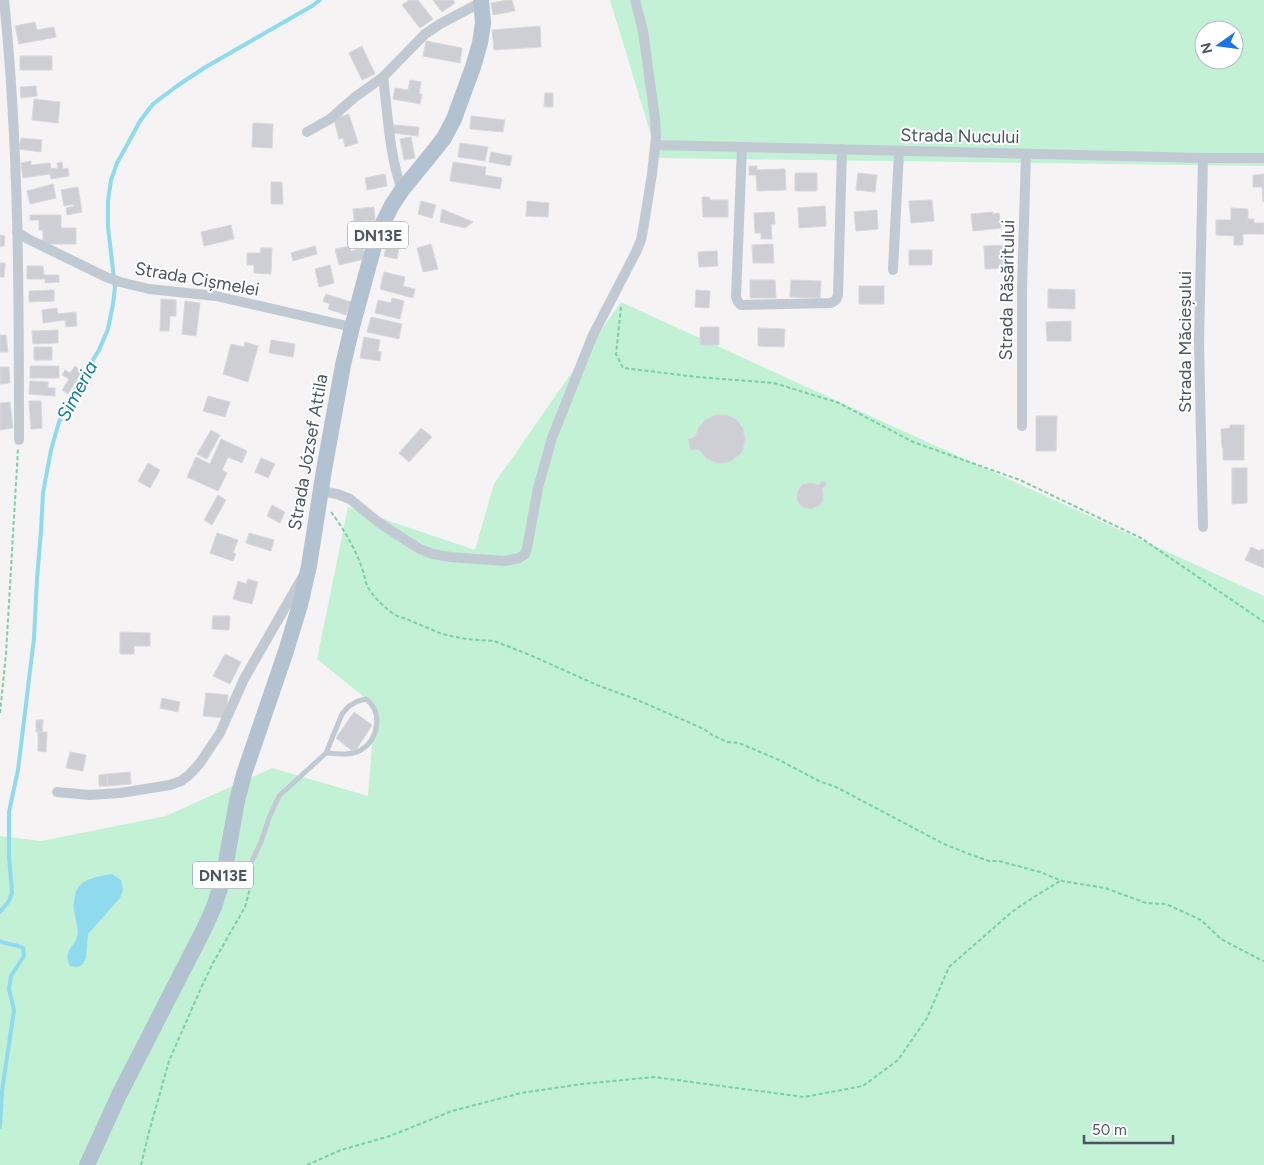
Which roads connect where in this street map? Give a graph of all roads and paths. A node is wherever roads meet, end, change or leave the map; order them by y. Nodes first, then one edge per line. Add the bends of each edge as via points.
1 (4, 0) edge
2 (635, 0) edge
3 (481, 2) edge
4 (3, 25) edge
5 (384, 78) junction
6 (307, 132) dead end
7 (655, 145) junction
8 (742, 147) junction
9 (842, 149) junction
10 (899, 150) junction
11 (1026, 154) junction
12 (1203, 158) junction
13 (1264, 158) edge
14 (402, 190) junction
15 (17, 232) junction
16 (892, 270) dead end
17 (621, 302) dead end
18 (352, 327) junction
19 (1022, 426) dead end
20 (19, 440) joint
21 (320, 491) junction
22 (1203, 527) dead end
23 (309, 566) junction
24 (1264, 622) edge
25 (0, 714) edge
26 (326, 753) junction
27 (56, 792) dead end
28 (251, 864) junction
29 (223, 879) junction
30 (1062, 881) junction
31 (1264, 961) edge
32 (87, 1165) edge
33 (141, 1165) edge
34 (307, 1165) edge

1 - 4 street
2 - 7 street via 651,83
3 - 5 street via 425,34
3 - 14 main road, Strada József Attila / DN13E via 480,43 454,118 444,138
4 - 15 street via 12,82
5 - 6 street via 330,119
5 - 14 street via 392,148
7 - 8 street, Strada Nucului
7 - 21 street via 641,240 592,337 552,438 525,554 504,560 432,554 378,522 350,499
8 - 9 street, Strada Nucului
8 - 9 street via 736,297 741,305 831,303 836,300
9 - 10 street, Strada Nucului
10 - 11 street, Strada Nucului
10 - 16 street
11 - 12 street, Strada Nucului
11 - 19 street, Strada Răsăritului
12 - 13 street, Strada Nucului
12 - 22 street, Strada Măcieșului via 1199,342
14 - 18 main road, Strada József Attila / DN13E via 380,229
15 - 18 street, Strada Cișmelei via 120,282 150,289 216,296
15 - 20 street
17 - 24 path via 616,354 623,368 774,383 838,403 914,442 1020,480 1142,538
18 - 21 main road, Strada József Attila / DN13E
20 - 25 path
21 - 23 main road, Strada József Attila / DN13E
21 - 30 path via 356,555 370,591 400,618 442,634 494,642 530,655 704,729 727,742 779,760 944,844 989,861 1040,872
23 - 27 street, Strada József Attila via 244,679 220,733 189,775 170,785 120,793
23 - 29 main road, DN13E via 294,627 244,774
26 - 26 lane via 342,714 349,706 366,699 372,704 378,726 372,740 361,750 345,755
26 - 28 lane via 279,796
28 - 29 lane via 240,876
28 - 33 path via 245,907 201,988 169,1061
29 - 32 main road, DN13E via 204,929
30 - 31 path via 1117,891 1146,903 1166,904 1201,920 1221,939
30 - 34 path via 1013,912 949,967 927,1018 898,1060 863,1086 804,1097 654,1077 582,1084 522,1093 452,1111

